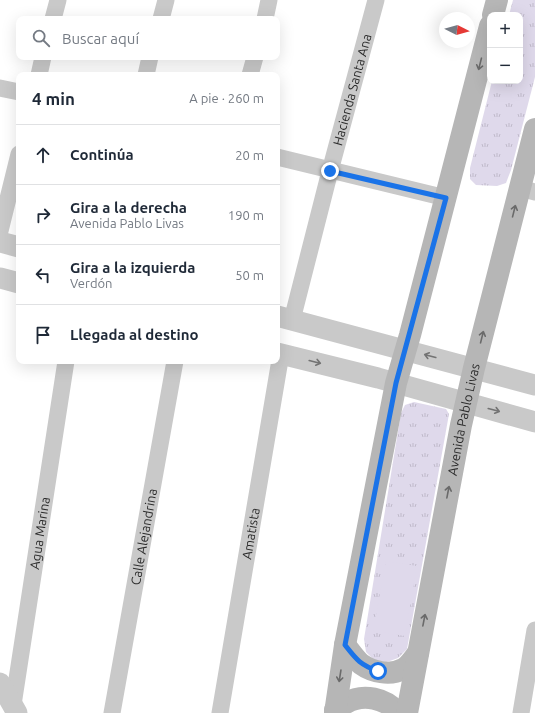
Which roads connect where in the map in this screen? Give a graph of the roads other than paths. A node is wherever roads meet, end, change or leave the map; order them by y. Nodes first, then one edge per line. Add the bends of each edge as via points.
1 (58, 0) edge
2 (166, 0) edge
3 (270, 0) edge
4 (376, 0) edge
5 (497, 0) edge
6 (494, 12) edge
7 (54, 16) edge
8 (162, 16) edge
9 (266, 16) edge
10 (487, 38) edge
11 (42, 60) edge
12 (149, 60) edge
13 (254, 60) edge
14 (40, 72) edge
15 (147, 72) edge
16 (251, 72) edge
17 (0, 88) edge
18 (16, 91) edge
19 (535, 129) edge
20 (280, 158) edge
21 (16, 166) edge
22 (330, 171) junction
23 (527, 190) edge
24 (446, 198) junction
25 (0, 230) edge
26 (0, 242) edge
27 (16, 246) edge
28 (0, 278) edge
29 (16, 282) edge
30 (284, 318) edge
31 (405, 350) junction
32 (280, 353) edge
33 (66, 364) edge
34 (174, 364) edge
35 (277, 364) edge
36 (474, 368) junction
37 (396, 383) junction
38 (535, 385) edge
39 (467, 403) junction
40 (535, 422) edge
41 (535, 630) edge
42 (345, 645) junction
43 (418, 654) junction
44 (0, 683) edge
45 (15, 709) edge
46 (335, 712) edge
47 (112, 713) edge
48 (220, 713) edge
49 (398, 713) edge
50 (406, 713) edge
51 (521, 713) edge

1 - 7 street
2 - 8 street
3 - 9 street
4 - 22 street, Hacienda Santa Ana
5 - 6 main road
10 -> 24 main road
11 - 14 street
12 - 15 street
13 - 16 street
17 - 18 street
19 - 23 main road, Avenida Pablo Livas
20 - 22 street
21 - 25 street
22 - 24 street
22 - 30 street, Hacienda Santa Ana
36 -> 23 main road, Avenida Pablo Livas
24 - 31 main road
26 - 27 street
28 - 29 street
30 - 31 street
36 -> 31 street
31 - 37 main road
32 -> 37 street
33 - 45 street, Agua Marina
34 - 47 street, Calle Alejandrina
35 - 48 street, Amatista
36 - 38 street
36 - 39 main road, Avenida Pablo Livas
37 - 39 street
37 - 42 main road
39 -> 40 street
43 -> 39 main road, Avenida Pablo Livas
41 - 51 street
42 - 43 main road via 361,663 382,672 403,669
42 -> 46 main road
43 - 50 main road, Avenida Pablo Livas
44 - 45 street
46 - 49 main road via 345,703 366,697 386,702

